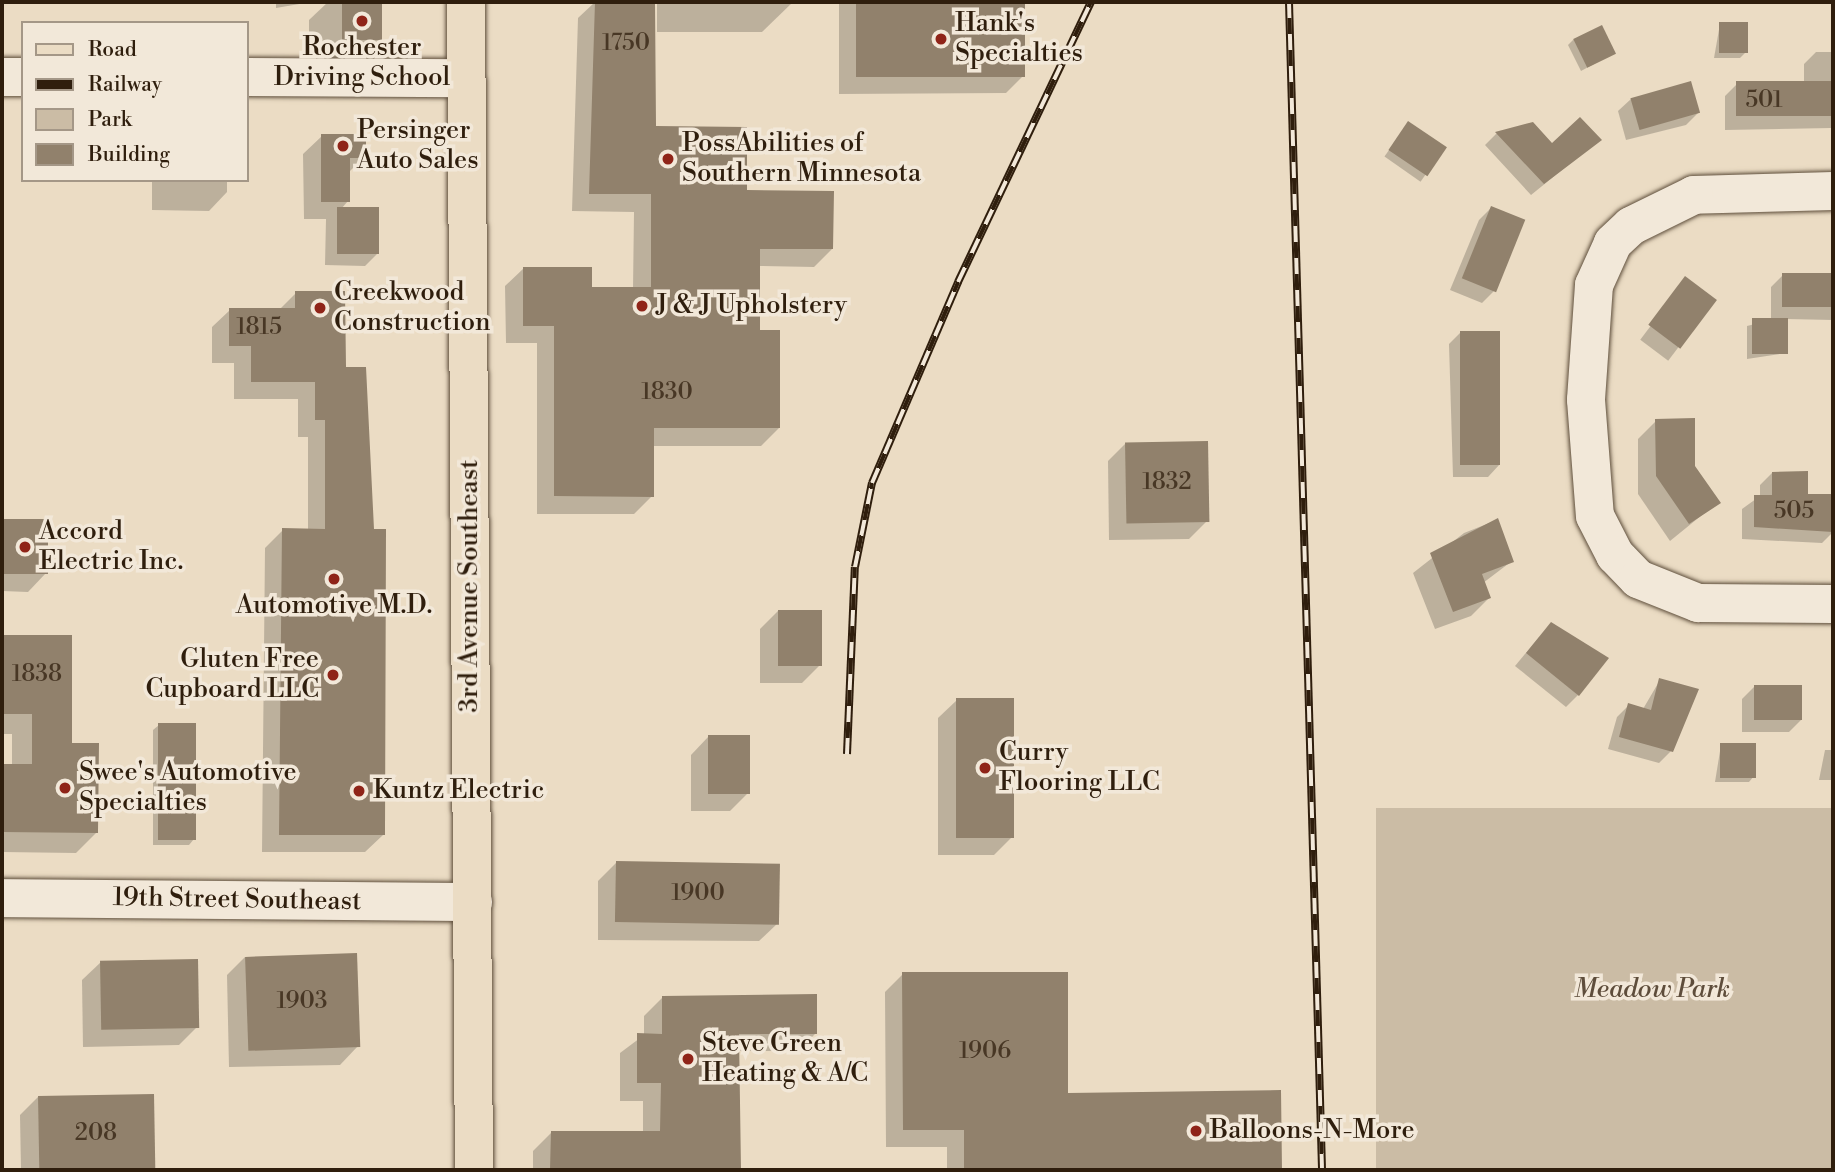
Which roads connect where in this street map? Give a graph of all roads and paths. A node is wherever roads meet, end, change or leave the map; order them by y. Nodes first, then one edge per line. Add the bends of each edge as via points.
1 (466, 2) edge
2 (2, 77) edge
3 (21, 77) edge
4 (248, 78) edge
5 (466, 78) junction
6 (1833, 191) edge
7 (1833, 604) edge
8 (2, 898) edge
9 (473, 902) junction
10 (474, 1170) edge

1 - 5 main road, 3rd Avenue Southeast
2 - 3 street
4 - 5 street
5 - 9 main road, 3rd Avenue Southeast
6 - 7 street via 1694,195 1631,226 1613,243 1594,285 1586,400 1595,516 1615,555 1638,579 1698,603
8 - 9 street, 19th Street Southeast
9 - 10 main road, 3rd Avenue Southeast

